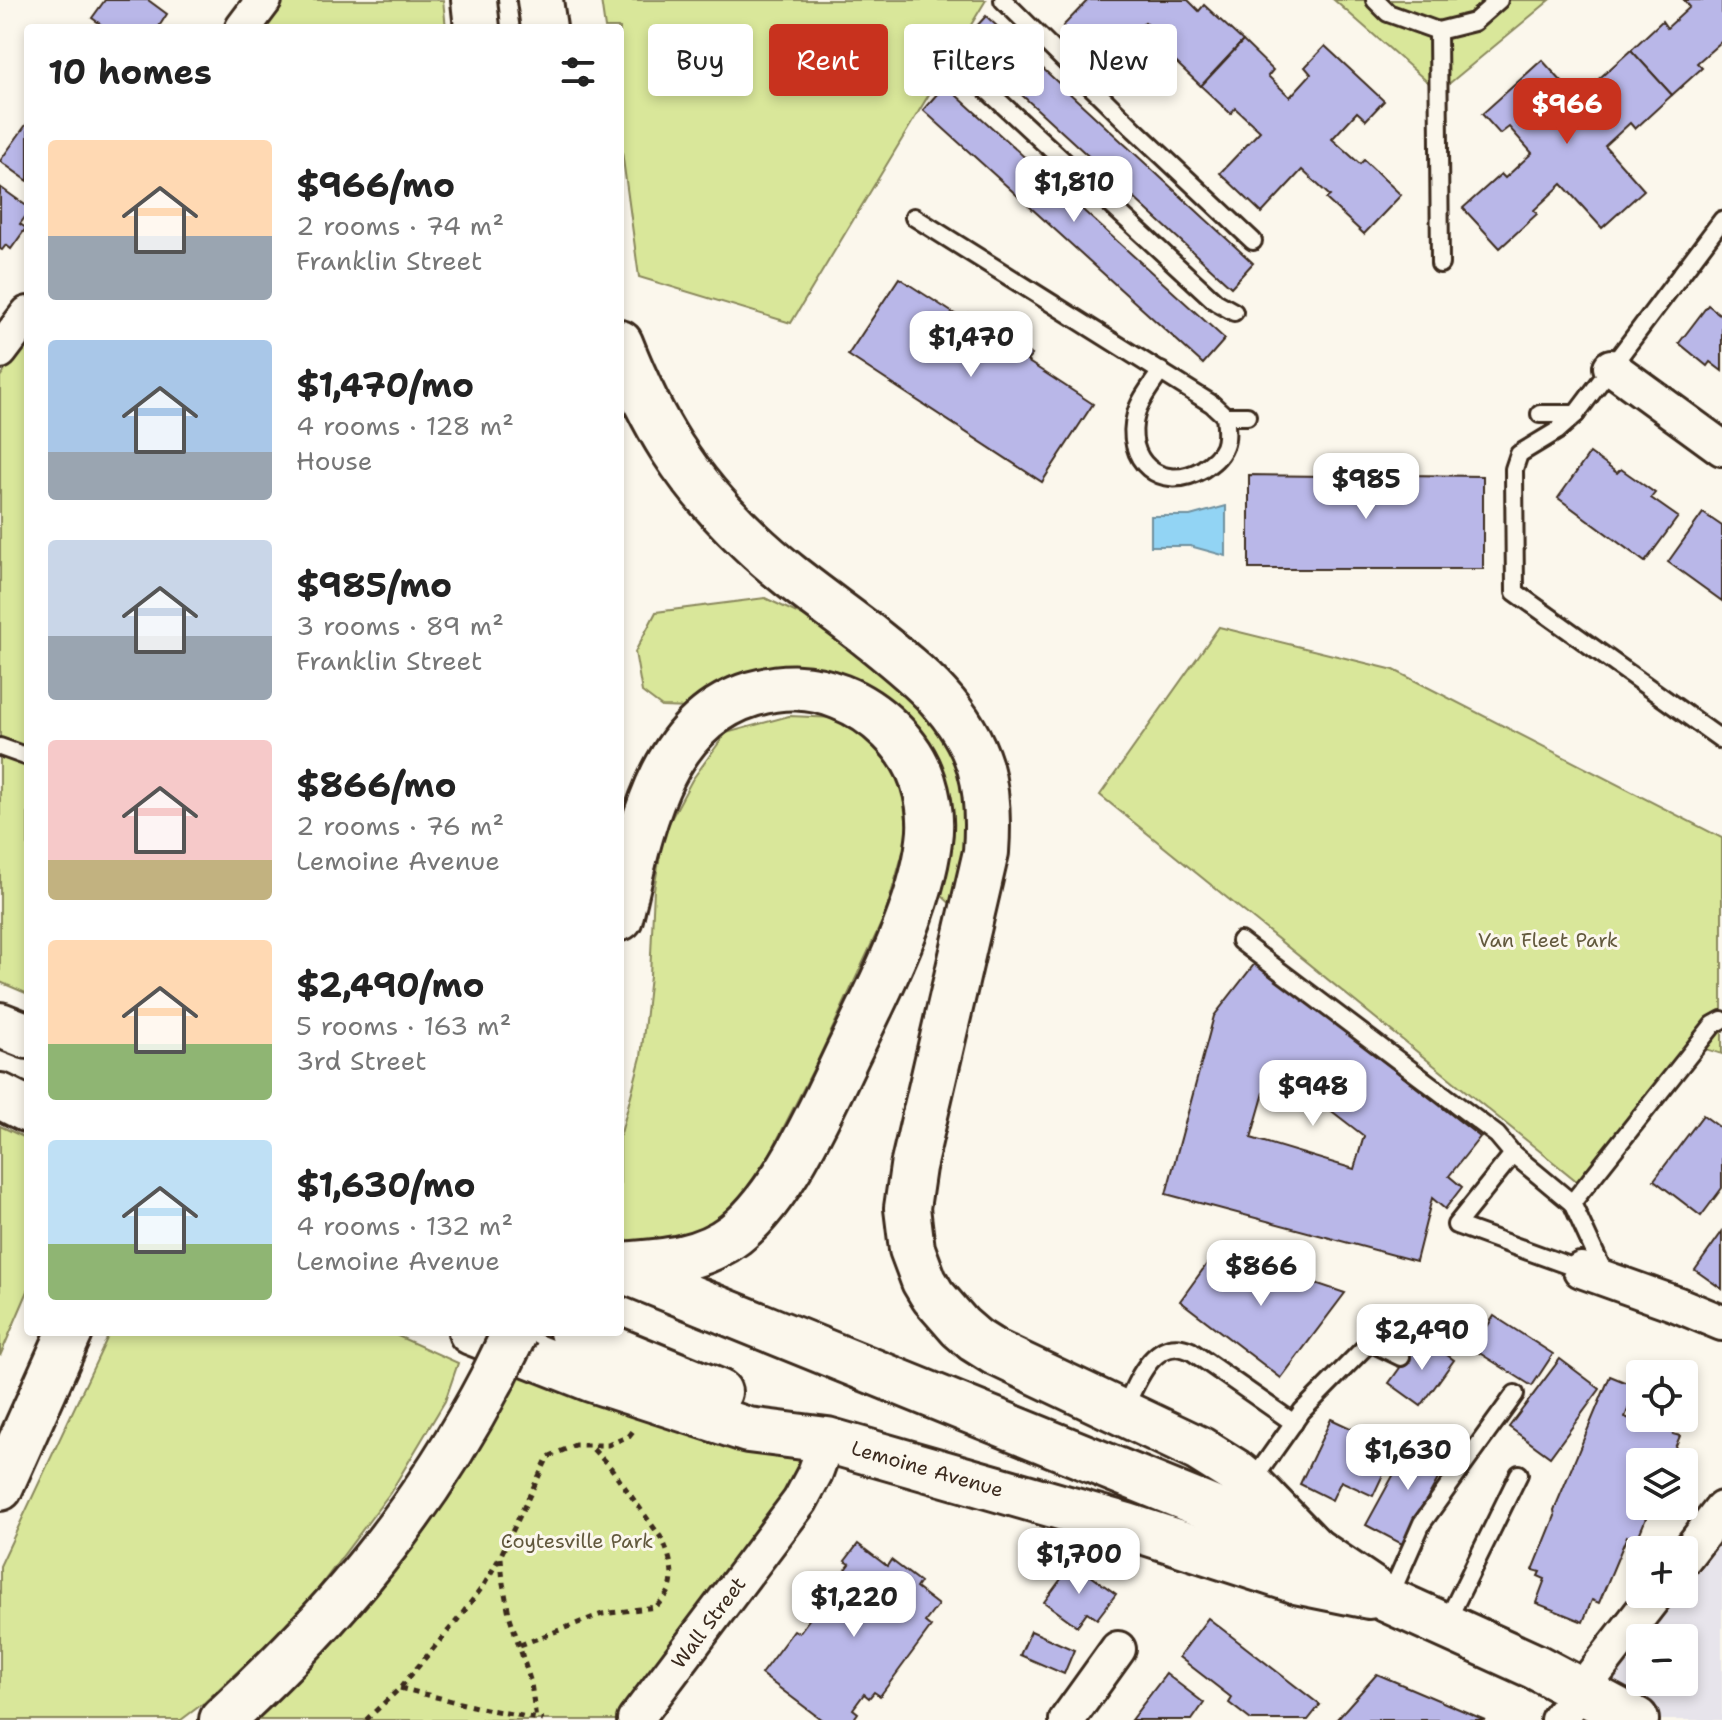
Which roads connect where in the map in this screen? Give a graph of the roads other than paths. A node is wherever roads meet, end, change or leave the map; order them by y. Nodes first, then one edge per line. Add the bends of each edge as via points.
1 (264, 0) edge
2 (474, 0) edge
3 (540, 0) edge
4 (1003, 0) edge
5 (1375, 0) edge
6 (1499, 0) edge
7 (246, 24) edge
8 (477, 24) edge
9 (543, 24) edge
10 (1438, 31) junction
11 (993, 96) edge
12 (914, 217) dead end
13 (1722, 220) edge
14 (1253, 241) dead end
15 (1440, 264) dead end
16 (1234, 312) dead end
17 (24, 319) edge
18 (0, 351) edge
19 (624, 353) edge
20 (1611, 367) junction
21 (1161, 371) junction
22 (1540, 414) dead end
23 (1576, 414) junction
24 (1225, 416) junction
25 (1247, 416) dead end
26 (1722, 448) edge
27 (1722, 740) edge
28 (0, 747) edge
29 (24, 756) edge
30 (624, 902) edge
31 (1240, 941) dead end
32 (1722, 1020) edge
33 (0, 1025) edge
34 (24, 1034) edge
35 (0, 1096) edge
36 (24, 1108) edge
37 (1513, 1154) junction
38 (1572, 1203) junction
39 (624, 1266) edge
40 (624, 1269) edge
41 (1594, 1274) junction
42 (1722, 1323) edge
43 (68, 1336) edge
44 (481, 1336) edge
45 (513, 1336) edge
46 (581, 1336) edge
47 (1401, 1357) dead end
48 (1515, 1394) dead end
49 (1123, 1412) junction
50 (1294, 1423) junction
51 (827, 1440) junction
52 (1519, 1474) dead end
53 (1250, 1484) junction
54 (0, 1488) edge
55 (1722, 1509) edge
56 (1698, 1540) edge
57 (1314, 1550) junction
58 (1388, 1600) junction
59 (1645, 1608) edge
60 (1445, 1624) junction
61 (1118, 1649) dead end
62 (1569, 1705) edge
63 (222, 1720) edge
64 (635, 1720) edge
65 (1067, 1720) edge
66 (1636, 1720) edge

1 - 7 street
2 - 8 main road
3 - 9 main road
4 - 14 lane
5 - 10 lane via 1388,13
6 - 10 lane via 1474,22
10 - 15 lane
11 - 16 lane via 1216,302
12 - 21 lane
13 - 20 lane
17 - 18 street
19 - 49 main road via 660,431 712,501 771,560 923,680 949,709 972,748 986,800 986,852 913,1167 907,1208 912,1249 933,1296 975,1340
20 - 23 lane
20 - 26 street
21 - 24 lane
21 - 24 lane via 1136,413 1135,446 1149,470 1181,478 1211,464 1227,436
22 - 23 lane
23 - 27 lane via 1516,461 1515,592
24 - 25 lane
28 - 29 lane
30 - 39 main road via 644,822 680,746 710,716 746,696 805,687 846,699 898,739 922,778 930,821 920,882 860,1029 788,1168 752,1218 719,1245 680,1259
31 - 37 lane via 1497,1135
32 - 38 lane
33 - 34 main road
35 - 36 main road
37 - 38 lane
37 - 41 lane via 1456,1225
38 - 41 lane
40 - 57 main road, Lemoine Avenue
41 - 42 street
43 - 54 main road
44 - 51 main road, Lemoine Avenue via 591,1379 748,1430
45 - 63 main road, bridge via 442,1467 408,1516 297,1649
46 - 51 main road via 754,1404
47 - 50 lane via 1370,1342
48 - 58 lane via 1422,1523
49 - 50 lane via 1152,1357 1179,1347
49 - 53 main road via 1199,1449
50 - 53 lane
51 - 58 main road, Lemoine Avenue via 1141,1530 1300,1582
51 - 64 street, Wall Street via 800,1501
52 - 60 lane
53 - 57 main road
55 - 56 street
57 - 58 main road, Lemoine Avenue
58 - 60 main road, Lemoine Avenue
59 - 62 street
60 - 62 main road, Lemoine Avenue via 1536,1667
61 - 65 street
62 - 66 main road, Lemoine Avenue

